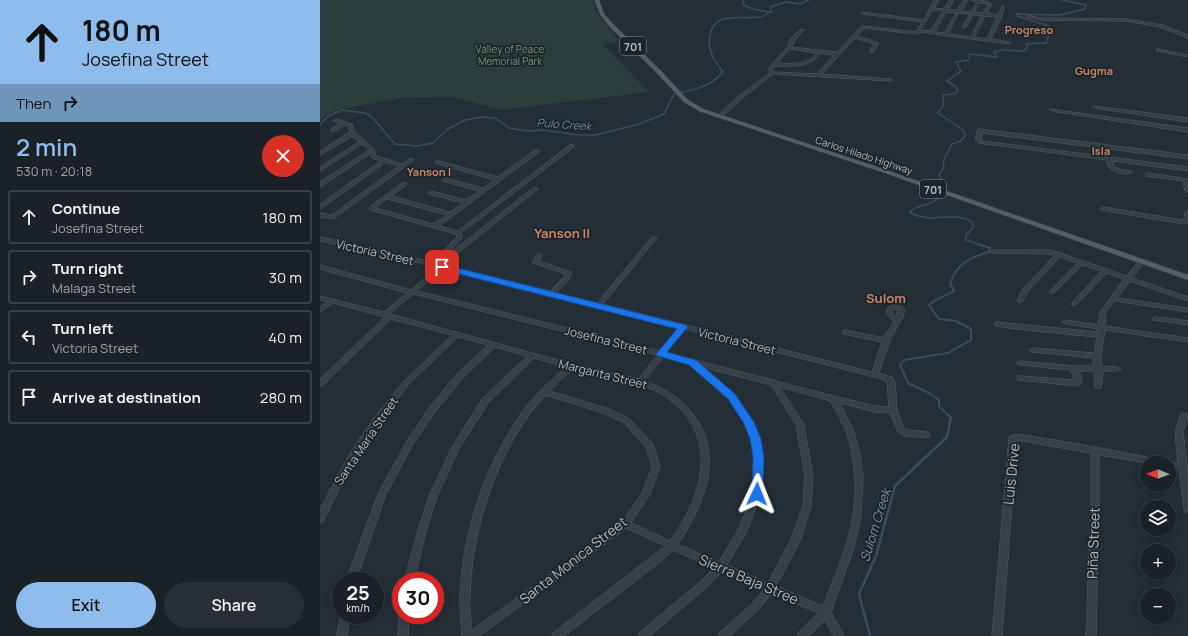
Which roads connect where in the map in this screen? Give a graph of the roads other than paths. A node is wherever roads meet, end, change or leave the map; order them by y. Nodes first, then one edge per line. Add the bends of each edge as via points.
1 (597, 0) edge
2 (937, 0) edge
3 (952, 0) edge
4 (966, 0) edge
5 (973, 0) edge
6 (980, 1) edge
7 (1003, 7) dead end
8 (931, 9) junction
9 (946, 10) junction
10 (958, 12) junction
11 (863, 13) dead end
12 (972, 13) junction
13 (986, 15) junction
14 (1000, 16) junction
15 (1028, 16) dead end
16 (924, 21) junction
17 (964, 27) dead end
18 (802, 30) dead end
19 (919, 30) junction
20 (932, 32) junction
21 (946, 35) junction
22 (854, 36) junction
23 (1188, 37) edge
24 (972, 38) junction
25 (988, 41) junction
26 (1010, 43) dead end
27 (789, 48) junction
28 (1159, 50) dead end
29 (820, 52) junction
30 (871, 52) dead end
31 (838, 54) junction
32 (1188, 56) edge
33 (774, 64) junction
34 (772, 73) junction
35 (818, 75) junction
36 (890, 80) dead end
37 (1095, 107) dead end
38 (1052, 110) dead end
39 (719, 117) junction
40 (1188, 120) edge
41 (337, 121) dead end
42 (344, 123) junction
43 (333, 130) dead end
44 (1188, 130) edge
45 (353, 133) junction
46 (362, 142) junction
47 (572, 146) dead end
48 (372, 150) junction
49 (537, 151) dead end
50 (320, 153) edge
51 (1188, 158) edge
52 (1110, 159) junction
53 (411, 160) dead end
54 (384, 161) junction
55 (437, 162) dead end
56 (403, 166) junction
57 (320, 169) edge
58 (1188, 169) edge
59 (1130, 172) dead end
60 (1148, 175) dead end
61 (499, 178) junction
62 (445, 180) dead end
63 (404, 184) dead end
64 (320, 185) edge
65 (535, 189) dead end
66 (484, 190) junction
67 (1188, 192) edge
68 (431, 193) dead end
69 (387, 197) junction
70 (467, 202) junction
71 (320, 207) edge
72 (1103, 209) dead end
73 (1188, 212) edge
74 (451, 214) junction
75 (320, 215) edge
76 (435, 226) junction
77 (458, 233) junction
78 (654, 238) dead end
79 (320, 239) edge
80 (994, 252) dead end
81 (1060, 254) junction
82 (540, 255) dead end
83 (1081, 262) junction
84 (1141, 262) junction
85 (437, 266) junction
86 (320, 267) edge
87 (1106, 270) junction
88 (1188, 278) edge
89 (1129, 279) junction
90 (412, 292) junction
91 (1052, 292) dead end
92 (552, 294) junction
93 (320, 298) edge
94 (1112, 299) junction
95 (1188, 299) edge
96 (332, 301) junction
97 (1020, 301) dead end
98 (1074, 304) dead end
99 (598, 306) junction
100 (320, 310) edge
101 (1188, 310) edge
102 (388, 316) junction
103 (1156, 319) dead end
104 (897, 321) dead end
105 (1066, 322) dead end
106 (1188, 323) edge
107 (998, 324) dead end
108 (683, 327) junction
109 (1101, 331) junction
110 (846, 332) dead end
111 (456, 334) junction
112 (1188, 340) edge
113 (886, 341) junction
114 (493, 345) junction
115 (1033, 350) dead end
116 (661, 354) junction
117 (532, 356) junction
118 (1096, 356) junction
119 (692, 362) junction
120 (1020, 364) dead end
121 (571, 366) junction
122 (1073, 368) junction
123 (1097, 368) junction
124 (1117, 369) dead end
125 (875, 375) junction
126 (1020, 378) dead end
127 (641, 382) junction
128 (320, 383) edge
129 (774, 384) junction
130 (1098, 386) dead end
131 (544, 392) junction
132 (834, 399) junction
133 (893, 410) junction
134 (1184, 416) dead end
135 (926, 435) dead end
136 (1095, 450) junction
137 (1140, 459) edge
138 (1176, 466) edge
139 (1183, 467) junction
140 (1188, 509) edge
141 (320, 520) edge
142 (625, 524) junction
143 (672, 546) junction
144 (721, 567) junction
145 (355, 572) edge
146 (411, 572) edge
147 (771, 587) junction
148 (826, 612) junction
149 (344, 624) edge
150 (404, 624) edge
151 (342, 636) edge
152 (404, 636) edge
153 (467, 636) edge
154 (471, 636) edge
155 (557, 636) edge
156 (643, 636) edge
157 (723, 636) edge
158 (802, 636) edge
159 (839, 636) edge
160 (997, 636) edge
161 (1091, 636) edge

1 - 39 main road, Carlos Hilado Highway / 701 via 599,9 606,19 681,96 692,105
2 - 8 street
3 - 9 street
4 - 10 street
5 - 6 street
6 - 12 street
6 - 13 street via 990,3
7 - 14 street
8 - 9 street
8 - 16 street
9 - 10 street
9 - 20 street
10 - 12 street
10 - 21 street
11 - 16 street
12 - 13 street
12 - 17 street
13 - 14 street
13 - 24 street
14 - 25 street
15 - 23 street via 1040,19 1126,20 1161,26
16 - 19 street
18 - 27 street via 793,39
19 - 20 street
19 - 22 street via 912,34 863,26
20 - 21 street
21 - 24 street
22 - 30 street via 877,43
22 - 31 street
24 - 25 street
25 - 26 street
27 - 29 street
27 - 33 street
28 - 32 street
29 - 31 street
29 - 33 street via 812,60 793,65
31 - 35 street
33 - 34 street via 770,69
34 - 35 street
34 - 39 street
35 - 36 street
37 - 40 street
38 - 44 street
39 - 84 main road, Carlos Hilado Highway / 701 via 884,171
41 - 42 street
42 - 43 street
42 - 45 street via 350,125
45 - 46 street
45 - 50 street
46 - 48 street
46 - 57 street
47 - 77 street
48 - 54 street via 374,157
48 - 64 street
49 - 61 street
51 - 52 street via 980,131 978,140
52 - 58 street
52 - 59 street via 1111,167
53 - 56 street
54 - 56 street
54 - 71 street
55 - 61 street
56 - 75 street via 338,214 330,218
60 - 67 street via 1185,180
61 - 66 street
62 - 66 street
63 - 69 street
65 - 85 street
66 - 70 street
68 - 70 street
69 - 74 street
69 - 76 street via 372,209
70 - 74 street
72 - 73 street via 1183,222 1187,220
74 - 76 street
76 - 77 street
77 - 85 street via 460,237
78 - 99 street
79 - 85 street, Victoria Street
80 - 81 street via 1044,251
81 - 83 street
81 - 97 street via 1025,290
82 - 92 street via 535,262 569,273 568,278
83 - 87 street
83 - 91 street
84 - 88 main road, Carlos Hilado Highway / 701
84 - 89 street
85 - 90 street
85 - 92 street, Victoria Street
86 - 90 street, Josefina Street
87 - 89 street
87 - 98 street
89 - 94 street
89 - 95 street
90 - 102 street
90 - 116 street, Josefina Street
92 - 99 street, Victoria Street
93 - 96 street, Margarita Street
94 - 101 street
94 - 109 street via 1104,311
96 - 100 street
96 - 102 street, Margarita Street
99 - 108 street, Victoria Street
102 - 111 street, Margarita Street
102 - 128 street
103 - 106 street
104 - 113 street
105 - 109 street
107 - 109 street via 1031,329
108 - 116 street
108 - 125 street, Victoria Street
109 - 112 street
109 - 118 street
110 - 113 street
111 - 114 street, Margarita Street
111 - 141 street, Santa Maria Street via 400,390 379,418 332,492
113 - 125 street
114 - 117 street, Margarita Street
114 - 145 street via 459,377 432,410 410,443 382,494
115 - 118 street
116 - 119 street, Josefina Street
116 - 127 street
117 - 121 street, Margarita Street
117 - 146 street via 486,401 455,449 434,494
118 - 123 street
119 - 129 street, Josefina Street
119 - 144 street via 732,396 748,422 759,457 757,494 742,531
120 - 122 street
121 - 127 street, Margarita Street
121 - 131 street
122 - 123 street
122 - 126 street via 1078,383
123 - 124 street
123 - 130 street
125 - 133 street, Victoria Street via 891,382
127 - 143 street, Margarita Street via 667,393 683,406 699,428 706,450 705,475 696,507
129 - 132 street, Josefina Street
129 - 147 street via 800,425 809,476 807,506 796,539
131 - 142 street, Santa Monica Street via 606,411 627,421 650,446 656,467 646,494
131 - 153 street via 508,440 498,458 485,495 471,552 465,592
132 - 133 street, Josefina Street via 875,409
132 - 148 street via 850,432 859,478 857,516 849,548
133 - 135 street via 903,432
134 - 139 street via 1179,432
136 - 137 street, Luis Drive
136 - 160 street, Luis Drive via 1013,438
136 - 161 street, Piña Street
138 - 139 street
139 - 140 street
142 - 143 street, Sierra Baja Stree
142 - 154 street, Santa Monica Street
143 - 144 street, Sierra Baja Stree
143 - 155 street, Margarita Street
144 - 147 street, Sierra Baja Stree
144 - 156 street
147 - 148 street, Sierra Baja Stree
147 - 157 street via 756,606
148 - 158 street
148 - 159 street
149 - 151 street
150 - 152 street

